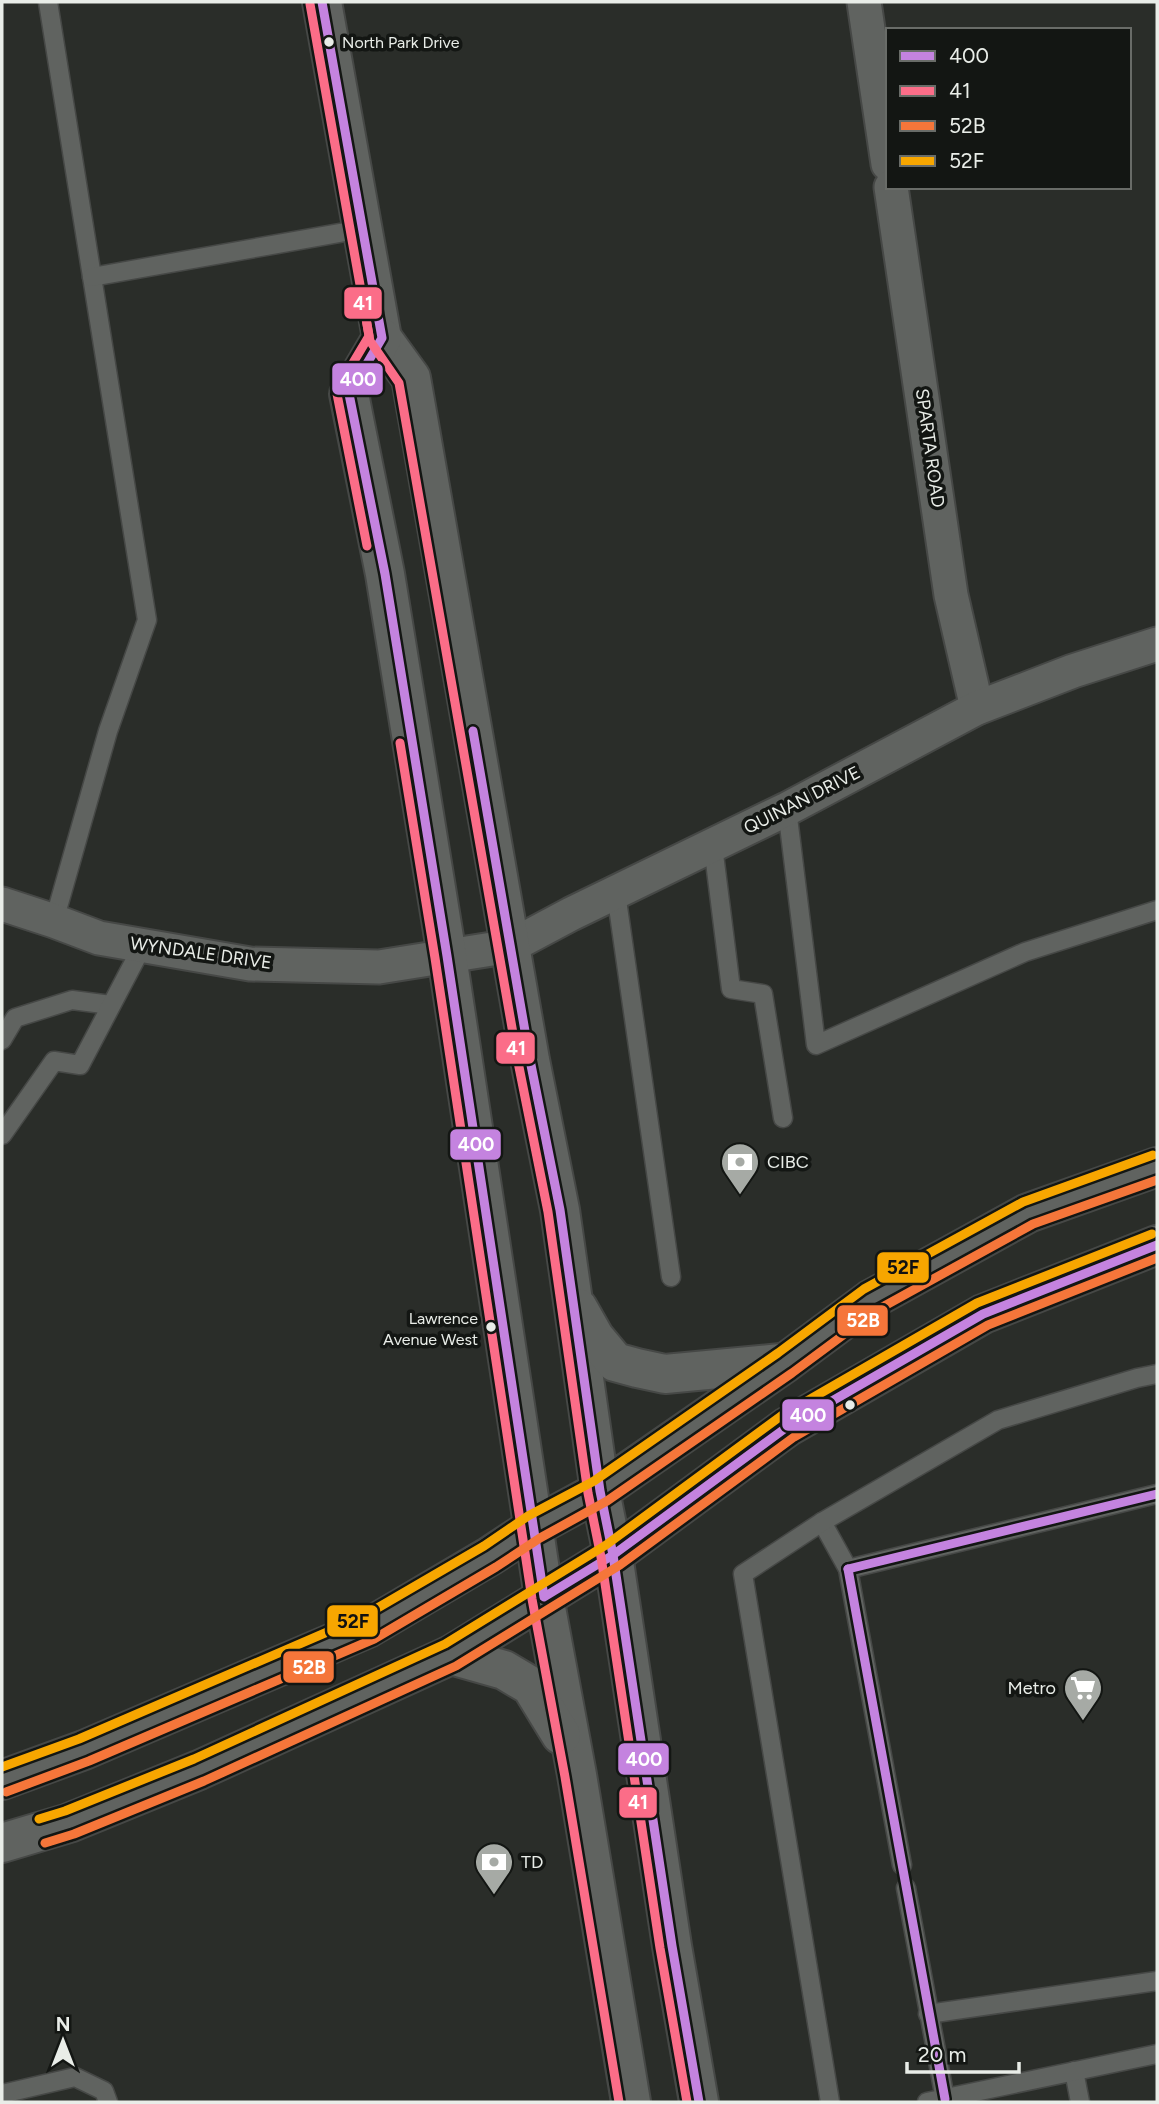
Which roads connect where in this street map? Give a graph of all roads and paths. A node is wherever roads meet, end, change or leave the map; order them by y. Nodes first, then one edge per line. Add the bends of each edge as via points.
1 (48, 2) edge
2 (322, 2) edge
3 (864, 2) edge
4 (886, 150) edge
5 (891, 189) edge
6 (362, 229) junction
7 (92, 277) junction
8 (382, 338) junction
9 (1157, 644) edge
10 (977, 708) junction
11 (787, 809) junction
12 (713, 846) junction
13 (616, 893) junction
14 (2, 904) edge
15 (1157, 910) edge
16 (54, 921) junction
17 (143, 945) junction
18 (511, 946) junction
19 (447, 956) junction
20 (111, 1006) junction
21 (2, 1040) edge
22 (783, 1118) dead end
23 (2, 1135) edge
24 (1157, 1167) edge
25 (1157, 1245) edge
26 (671, 1277) dead end
27 (572, 1297) junction
28 (785, 1363) junction
29 (1157, 1374) edge
30 (600, 1491) junction
31 (1157, 1494) edge
32 (822, 1522) junction
33 (534, 1527) junction
34 (613, 1555) junction
35 (848, 1569) junction
36 (544, 1597) junction
37 (451, 1655) junction
38 (573, 1755) junction
39 (2, 1780) edge
40 (2, 1843) edge
41 (902, 1866) dead end
42 (906, 1888) dead end
43 (1157, 1981) edge
44 (928, 2014) junction
45 (1157, 2054) edge
46 (1074, 2071) junction
47 (2, 2094) edge
48 (42, 2094) edge
49 (936, 2101) edge
50 (108, 2102) edge
51 (631, 2102) edge
52 (699, 2102) edge
53 (830, 2102) edge
54 (1080, 2102) edge

1 - 7 lane
2 - 6 main road
3 - 4 street
5 - 10 street, SPARTA ROAD via 951,595
6 - 7 lane
6 - 8 main road
7 - 16 lane via 147,620 108,731
8 - 18 main road via 411,378
8 - 19 main road via 349,394 385,574
9 - 10 street, QUINAN DRIVE
10 - 11 street, QUINAN DRIVE
11 - 12 street, QUINAN DRIVE
11 - 15 lane via 816,1045 1025,952
12 - 13 street, QUINAN DRIVE
12 - 22 lane via 731,989 763,994
13 - 18 street, QUINAN DRIVE
13 - 26 lane
14 - 16 street, WYNDALE DRIVE
16 - 17 street, WYNDALE DRIVE via 99,938
17 - 19 street, WYNDALE DRIVE via 250,964 379,967
17 - 20 lane
18 - 19 street, QUINAN DRIVE
18 - 27 main road
19 - 33 main road
20 - 21 lane via 72,1000 15,1018
20 - 23 lane via 80,1065 54,1061
24 - 28 main road via 1028,1213 870,1300
25 - 34 main road via 983,1314 787,1427
27 - 28 main road via 615,1362 665,1374
27 - 30 main road
28 - 30 main road
29 - 32 lane via 998,1420
30 - 33 main road
30 - 34 main road
31 - 35 lane
32 - 35 lane
32 - 53 lane via 743,1574
33 - 36 main road
33 - 39 main road via 368,1628 84,1750
34 - 36 main road
34 - 52 main road
35 - 41 lane
36 - 37 main road
36 - 38 main road
37 - 38 main road via 504,1670 531,1686
37 - 40 main road via 199,1770 69,1822
38 - 51 main road
42 - 44 lane
43 - 44 lane
44 - 49 lane
45 - 46 lane
46 - 49 lane
46 - 54 lane
47 - 48 lane
48 - 50 lane via 75,2077 104,2091

